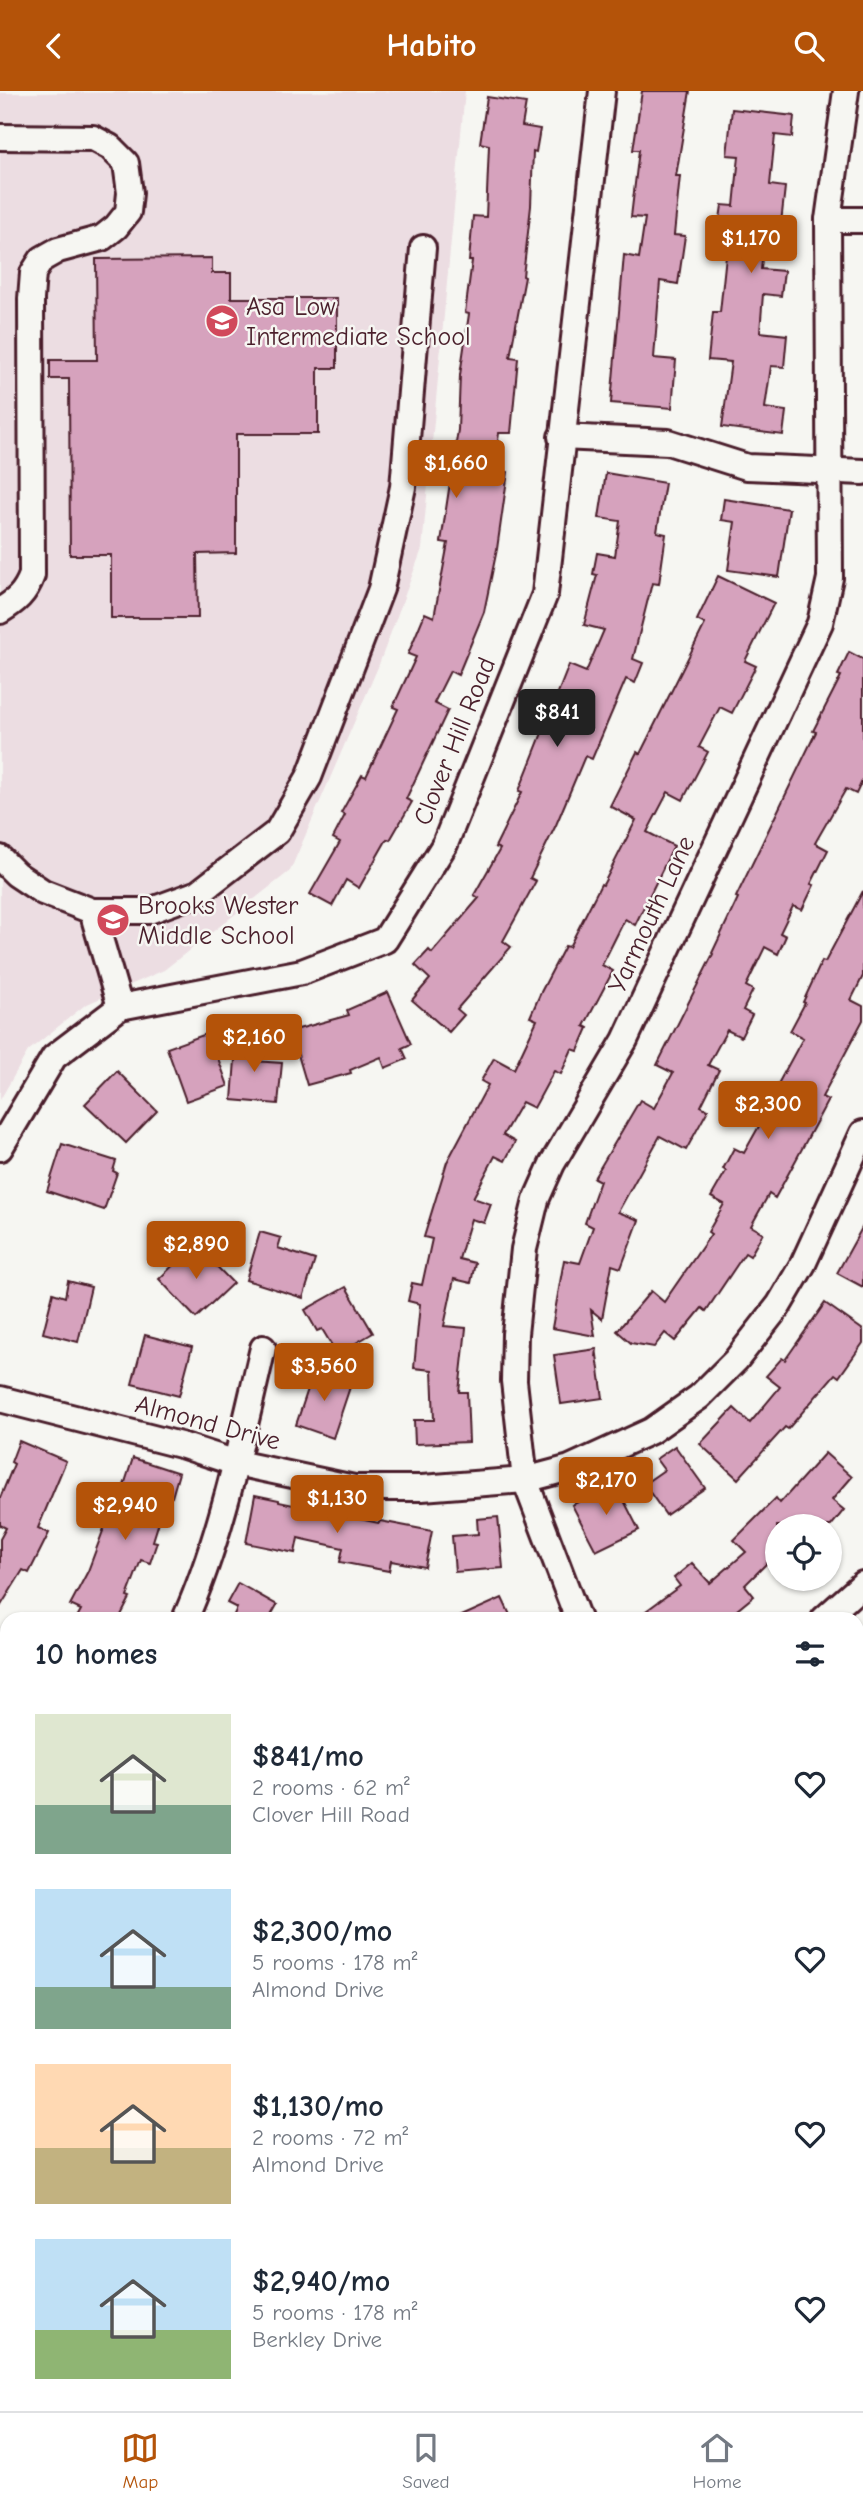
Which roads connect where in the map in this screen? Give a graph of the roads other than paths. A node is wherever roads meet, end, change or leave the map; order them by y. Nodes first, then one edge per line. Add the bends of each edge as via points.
1 (602, 91) edge
2 (846, 91) edge
3 (0, 137) edge
4 (828, 220) junction
5 (863, 220) edge
6 (423, 248) dead end
7 (561, 437) junction
8 (830, 472) junction
9 (863, 472) edge
10 (0, 611) edge
11 (0, 858) edge
12 (92, 911) junction
13 (120, 1007) junction
14 (863, 1133) edge
15 (0, 1148) edge
16 (263, 1348) dead end
17 (0, 1399) edge
18 (236, 1463) junction
19 (525, 1480) junction
20 (863, 1584) edge
21 (189, 1612) edge
22 (575, 1612) edge
23 (832, 1612) edge

1 - 7 street, Clover Hill Road
2 - 4 street, Yarmouth Lane
3 - 10 street via 93,138 126,163 130,193 128,212 116,227 102,237 58,250 42,259 33,273 32,575 19,599
4 - 5 street
4 - 8 street, Yarmouth Lane
6 - 12 street via 402,487 381,589 309,777 277,832 198,894 149,911
7 - 8 street via 668,442 747,467
7 - 13 street, Clover Hill Road via 545,594 445,844 385,940 302,972
8 - 9 street
8 - 19 street, Yarmouth Lane via 830,578 820,623 625,1040 552,1164 536,1200 519,1275 515,1334 514,1381
11 - 12 street via 43,892
12 - 13 street
13 - 15 street, Clover Hill Road via 54,1056
14 - 19 street, Almond Drive via 803,1263 779,1305 736,1360 699,1397 651,1431 570,1468
16 - 18 street
17 - 18 street, Almond Drive
18 - 19 street, Almond Drive via 354,1488
18 - 21 street
19 - 22 street, Yarmouth Lane
20 - 23 street

